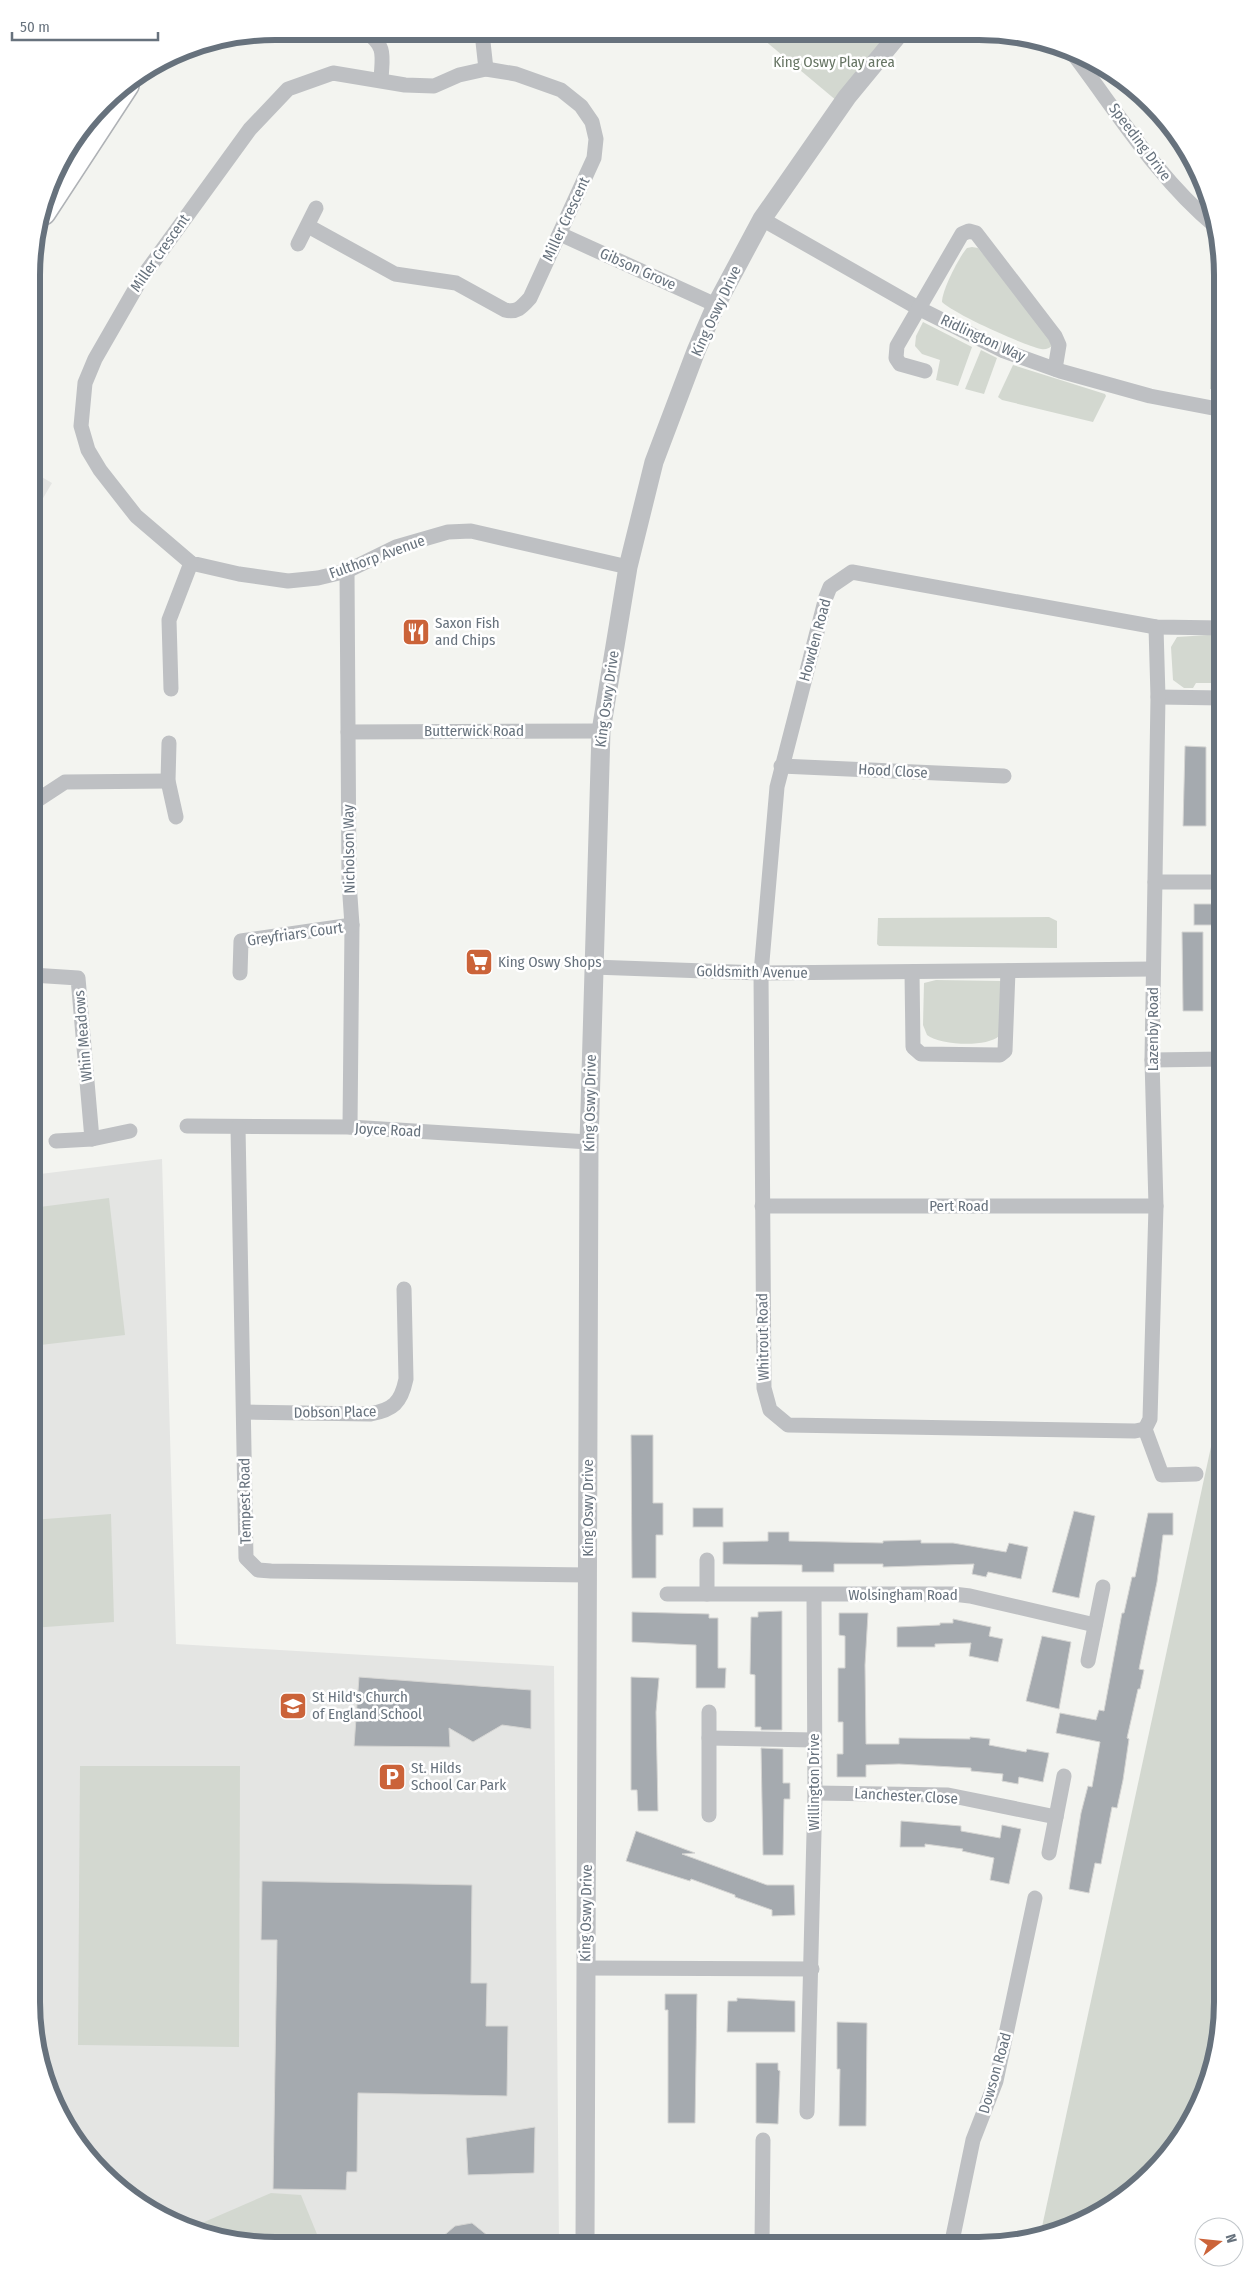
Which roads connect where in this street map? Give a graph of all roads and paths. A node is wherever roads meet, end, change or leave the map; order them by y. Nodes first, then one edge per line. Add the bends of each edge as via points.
1 (378, 40) edge
2 (483, 40) edge
3 (894, 40) edge
4 (1092, 68) edge
5 (486, 69) junction
6 (381, 80) junction
7 (113, 105) edge
8 (53, 197) edge
9 (316, 208) dead end
10 (762, 219) junction
11 (1207, 220) edge
12 (308, 226) junction
13 (560, 234) junction
14 (298, 244) dead end
15 (716, 304) junction
16 (918, 308) junction
17 (95, 359) joint
18 (1055, 369) junction
19 (925, 371) dead end
20 (1214, 408) edge
21 (191, 563) junction
22 (628, 567) junction
23 (347, 571) junction
24 (1156, 627) junction
25 (1214, 628) edge
26 (172, 689) dead end
27 (1158, 697) junction
28 (1214, 698) edge
29 (600, 731) junction
30 (348, 732) junction
31 (169, 744) dead end
32 (781, 766) junction
33 (1004, 776) dead end
34 (168, 781) junction
35 (40, 798) edge
36 (176, 817) dead end
37 (1154, 882) junction
38 (1214, 882) edge
39 (352, 926) junction
40 (593, 967) junction
41 (1153, 969) junction
42 (1008, 971) junction
43 (912, 972) junction
44 (240, 973) dead end
45 (761, 973) junction
46 (40, 975) edge
47 (1214, 1059) edge
48 (1152, 1060) junction
49 (187, 1126) dead end
50 (238, 1127) junction
51 (350, 1127) junction
52 (130, 1131) dead end
53 (92, 1139) junction
54 (56, 1141) dead end
55 (589, 1142) junction
56 (762, 1206) junction
57 (1156, 1206) junction
58 (404, 1289) dead end
59 (244, 1412) junction
60 (1145, 1429) junction
61 (1196, 1474) dead end
62 (707, 1560) dead end
63 (588, 1575) junction
64 (1103, 1587) dead end
65 (667, 1594) dead end
66 (707, 1594) junction
67 (814, 1595) junction
68 (1095, 1625) junction
69 (1088, 1661) dead end
70 (709, 1712) dead end
71 (709, 1738) junction
72 (814, 1740) junction
73 (1064, 1776) dead end
74 (815, 1793) junction
75 (709, 1815) dead end
76 (1056, 1817) junction
77 (1049, 1853) dead end
78 (1035, 1898) dead end
79 (585, 1968) junction
80 (812, 1969) junction
81 (807, 2112) dead end
82 (763, 2140) dead end
83 (585, 2237) edge
84 (762, 2237) edge
85 (952, 2237) edge

1 - 6 street via 383,50
2 - 5 street
3 - 10 street, King Oswy Drive via 847,97
4 - 11 street, Speeding Drive via 1170,182
5 - 6 street, Miller Crescent via 459,75 434,86
5 - 13 street, Miller Crescent via 516,74 561,90 582,106 592,122 596,138 594,158
6 - 17 street, Miller Crescent via 333,73 288,89 250,129 147,271
7 - 8 main road
9 - 12 street
10 - 15 street, King Oswy Drive
10 - 16 street, Ridlington Way
12 - 13 street, Miller Crescent via 395,274 456,283 513,312 522,308 530,298
12 - 14 street
13 - 15 street, Gibson Grove
15 - 22 street, King Oswy Drive via 654,462
16 - 18 street, Ridlington Way via 1004,351
16 - 18 street via 962,234 976,233 1056,336 1059,345
16 - 19 street via 897,346 896,358 900,364
17 - 21 street, Fulthorp Avenue via 85,383 81,419 88,450 136,516
18 - 20 street, Ridlington Way via 1150,396
21 - 23 street, Fulthorp Avenue via 288,581
21 - 26 street via 169,620
22 - 23 street, Fulthorp Avenue via 471,531 448,532 396,547
22 - 29 street, King Oswy Drive
23 - 30 street, Nicholson Way
24 - 25 street, Howden Road
24 - 27 street, Lazenby Road
24 - 32 street, Howden Road via 852,572 830,587 826,597
27 - 28 street
27 - 37 street, Lazenby Road
29 - 30 street, Butterwick Road
29 - 40 street, King Oswy Drive
30 - 39 street, Nicholson Way
31 - 34 street
32 - 33 street, Hood Close
32 - 45 street, Howden Road
34 - 35 street via 65,782
34 - 36 street
37 - 38 street
37 - 41 street, Lazenby Road
39 - 44 street, Greyfriars Court via 241,941
39 - 51 street, Nicholson Way
40 - 45 street, Goldsmith Avenue
40 - 55 street, King Oswy Drive
41 - 42 street, Goldsmith Avenue
41 - 48 street, Lazenby Road
42 - 43 street, Goldsmith Avenue
42 - 43 street via 1005,1051 1000,1055 921,1054 913,1047
43 - 45 street, Goldsmith Avenue
45 - 56 street, Whitrout Road
46 - 53 street, Whin Meadows via 78,978
47 - 48 street
48 - 57 street, Lazenby Road
49 - 50 street, Joyce Road
50 - 51 street, Joyce Road
50 - 59 street, Tempest Road
51 - 55 street, Joyce Road
52 - 53 street
53 - 54 street
55 - 63 street, King Oswy Drive
56 - 57 street, Pert Road
56 - 60 street, Whitrout Road via 764,1388 770,1410 788,1425
57 - 60 street, Lazenby Road via 1150,1419
58 - 59 street, Dobson Place via 406,1379 403,1392 387,1411 370,1414
59 - 63 street, Tempest Road via 244,1542 246,1558 258,1570
60 - 61 street via 1162,1475
62 - 66 street
63 - 79 street, King Oswy Drive
64 - 68 street
65 - 66 street, Wolsingham Road
66 - 67 street, Wolsingham Road
67 - 68 street, Wolsingham Road via 970,1596
67 - 72 street, Willington Drive
68 - 69 street
70 - 71 street
71 - 72 street
71 - 75 street
72 - 74 street, Willington Drive
73 - 76 street
74 - 76 street, Lanchester Close via 948,1795
74 - 80 street, Willington Drive
76 - 77 street
78 - 85 street, Dowson Road via 996,2080 973,2140
79 - 80 street
79 - 83 street, King Oswy Drive
80 - 81 street, Willington Drive
82 - 84 street

